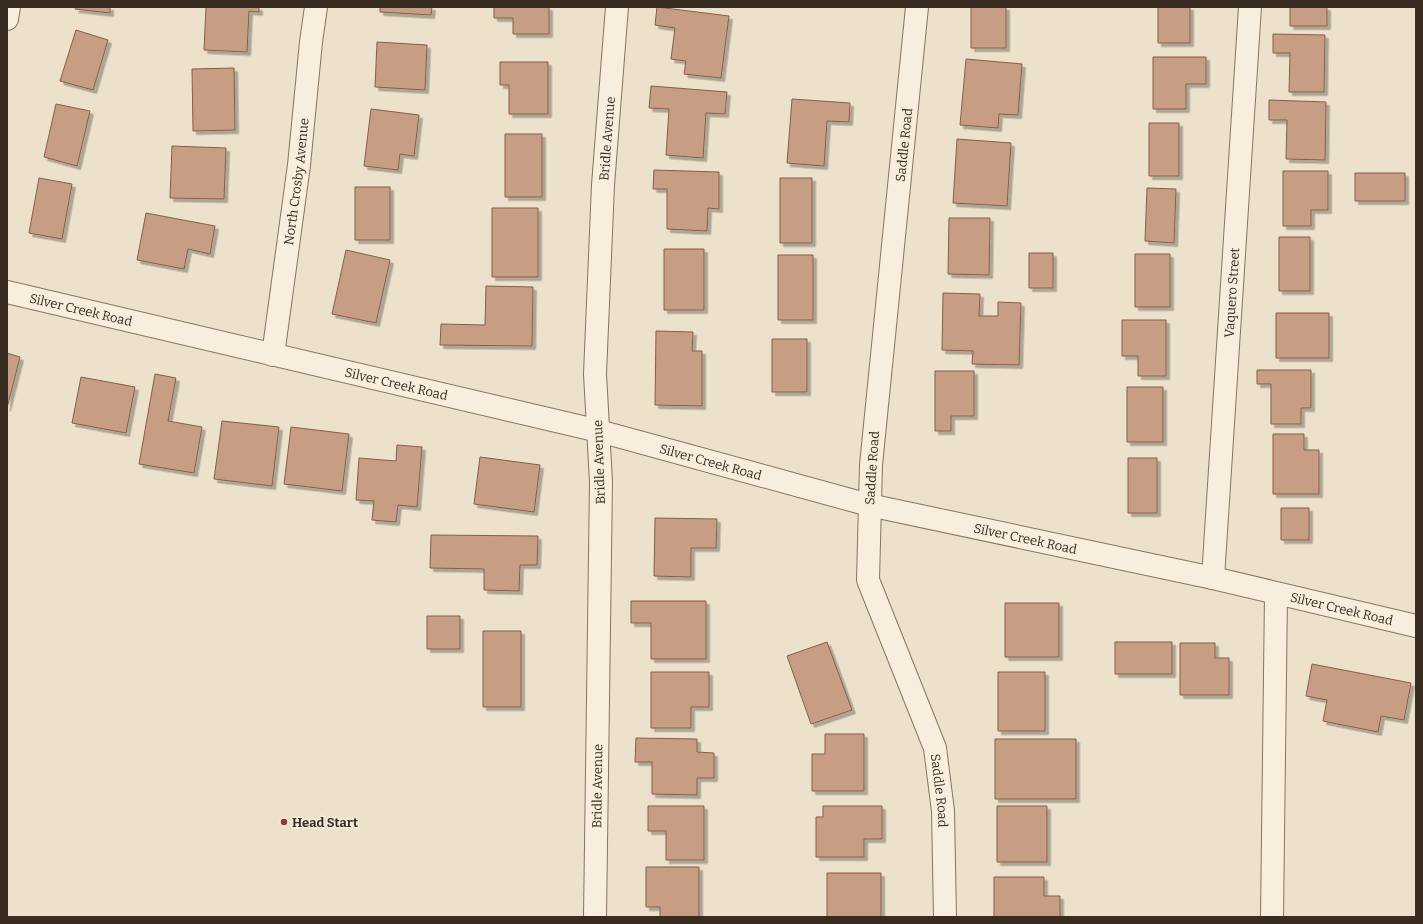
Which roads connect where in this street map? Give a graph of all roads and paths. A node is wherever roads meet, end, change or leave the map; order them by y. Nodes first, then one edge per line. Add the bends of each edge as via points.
1 (9, 7) edge
2 (316, 7) edge
3 (616, 7) edge
4 (917, 7) edge
5 (1250, 7) edge
6 (7, 19) edge
7 (7, 292) edge
8 (273, 355) junction
9 (599, 431) junction
10 (869, 505) junction
11 (1213, 578) junction
12 (1276, 594) junction
13 (1416, 626) edge
14 (595, 917) edge
15 (945, 917) edge
16 (1272, 917) edge

1 - 6 street
2 - 8 street, North Crosby Avenue via 299,165
3 - 9 street, Bridle Avenue via 602,209 595,374
4 - 10 street, Saddle Road
5 - 11 street, Vaquero Street
7 - 8 street, Silver Creek Road
8 - 9 street, Silver Creek Road
9 - 10 street, Silver Creek Road
9 - 14 street, Bridle Avenue via 601,482
10 - 11 street, Silver Creek Road
10 - 15 street, Saddle Road via 868,580 935,748 943,811
11 - 12 street, Silver Creek Road
12 - 13 street, Silver Creek Road
12 - 16 street

